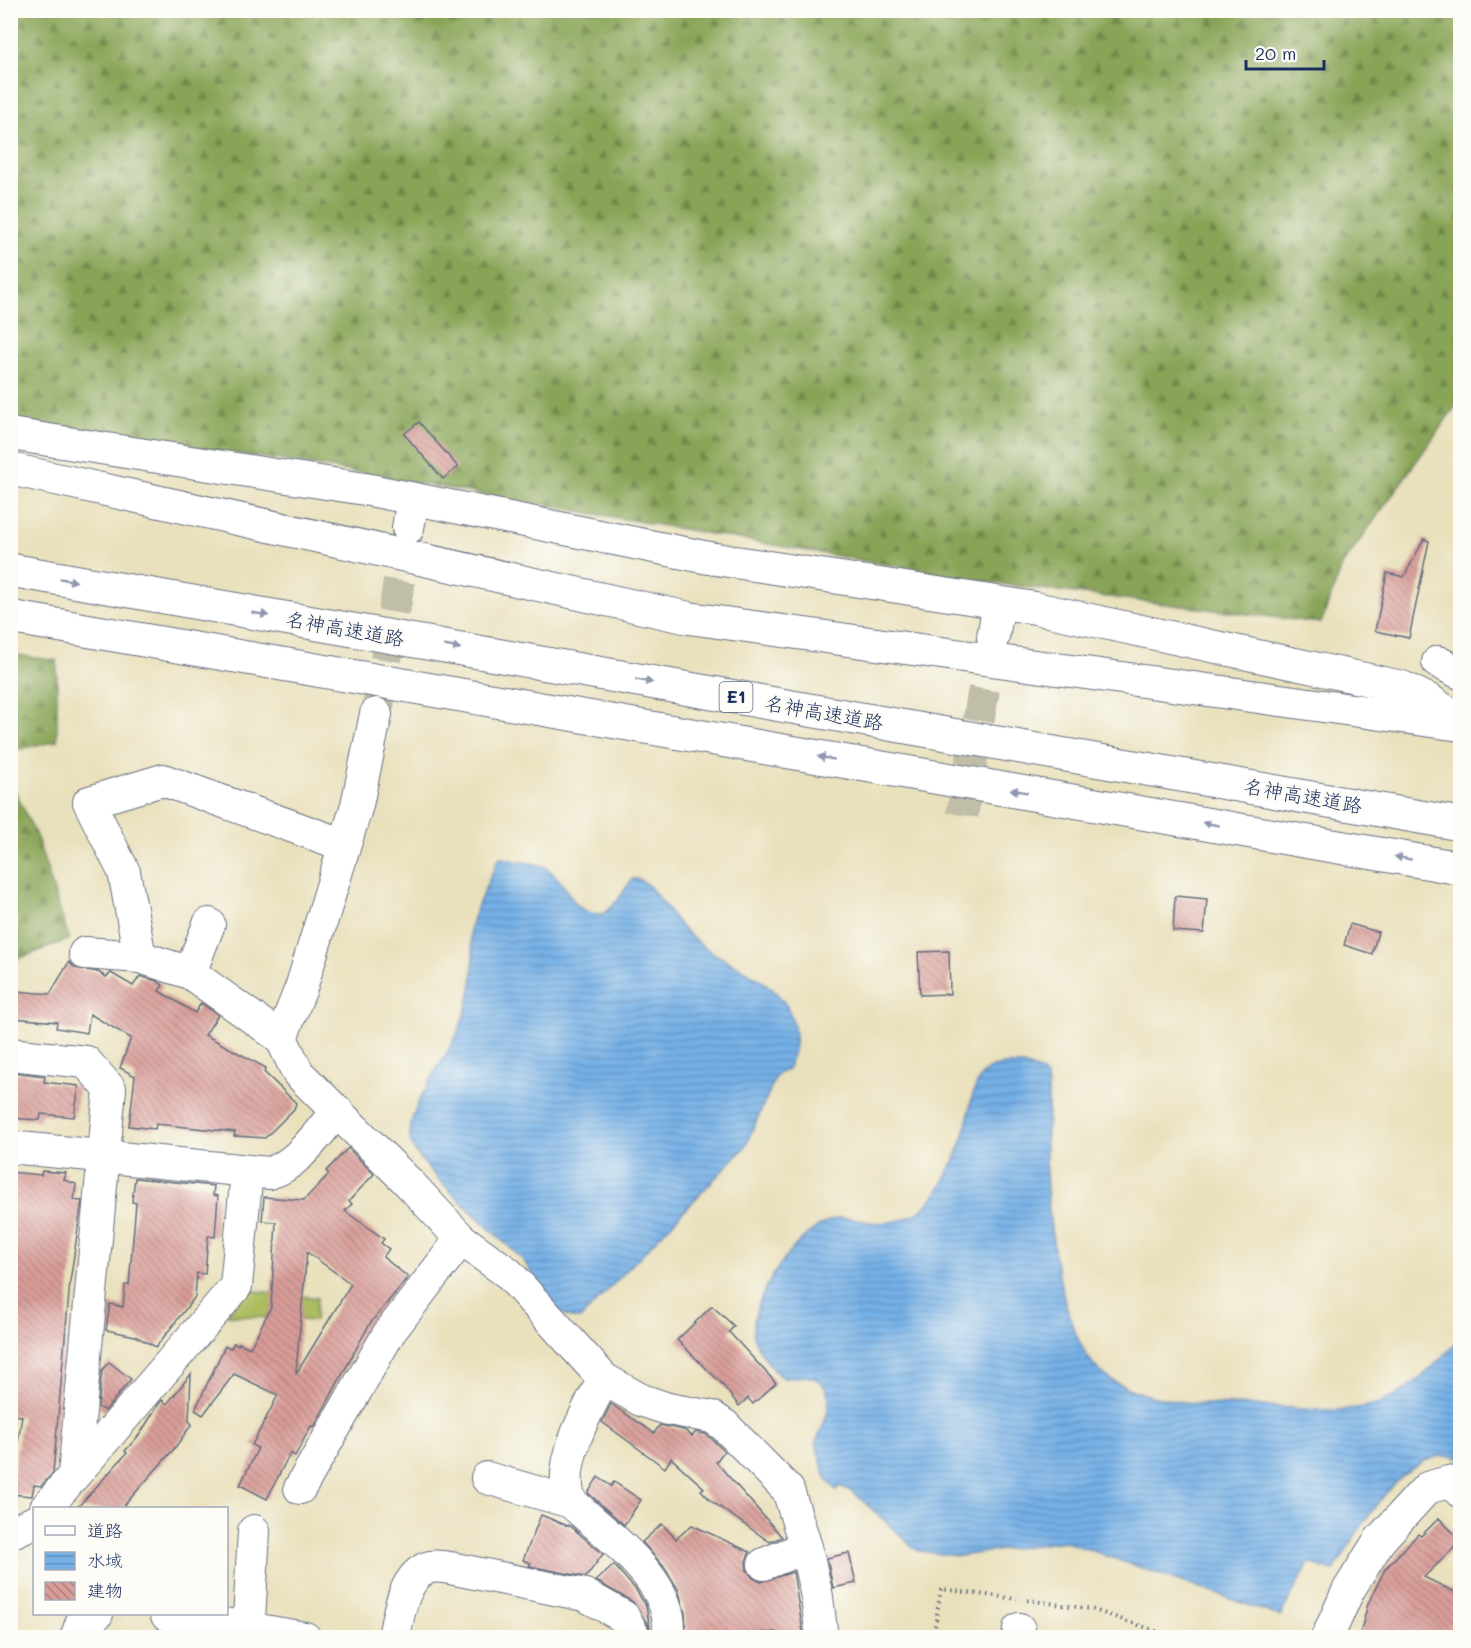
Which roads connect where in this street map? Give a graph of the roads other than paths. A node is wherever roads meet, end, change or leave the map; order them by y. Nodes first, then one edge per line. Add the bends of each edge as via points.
1 (10, 434) edge
2 (10, 469) edge
3 (10, 570) edge
4 (999, 603) junction
5 (10, 617) edge
6 (993, 637) tunnel mouth
7 (376, 714) tunnel mouth
8 (1461, 724) edge
9 (1461, 824) edge
10 (344, 845) junction
11 (1461, 868) edge
12 (208, 924) dead end
13 (86, 953) dead end
14 (140, 957) junction
15 (190, 973) junction
16 (281, 1038) junction
17 (10, 1054) edge
18 (337, 1111) junction
19 (10, 1147) edge
20 (104, 1156) junction
21 (247, 1172) junction
22 (461, 1239) junction
23 (604, 1379) junction
24 (74, 1475) junction
25 (487, 1478) dead end
26 (300, 1488) dead end
27 (1461, 1491) edge
28 (571, 1502) junction
29 (48, 1507) edge
30 (33, 1522) edge
31 (254, 1532) dead end
32 (10, 1533) edge
33 (806, 1547) junction
34 (764, 1564) dead end
35 (95, 1615) edge
36 (170, 1615) edge
37 (249, 1633) edge
38 (76, 1638) edge
39 (305, 1638) edge
40 (394, 1638) edge
41 (635, 1638) edge
42 (668, 1638) edge
43 (822, 1638) edge
44 (1328, 1638) edge

1 - 4 street via 411,514
2 - 8 street via 689,618
3 -> 9 highway, 名神高速道路 / E1
4 - 6 street
4 - 8 street via 1381,681 1431,701
11 -> 5 highway, E1
7 - 10 street via 370,755
10 - 14 street via 163,780 89,802 124,872
10 - 16 street via 301,988
12 - 15 street
13 - 14 street
14 - 15 street
15 - 16 street
16 - 18 street via 298,1073
17 - 20 street via 86,1062 110,1089
18 - 21 street via 282,1170
18 - 22 street
19 - 20 street
20 - 21 street
20 - 24 street
21 - 24 street via 236,1286
22 - 23 street via 508,1273
22 - 26 street via 389,1333
23 - 28 street via 570,1458 566,1490
23 - 33 street via 641,1401 712,1417 724,1425 788,1490
24 - 29 street
25 - 28 street
27 - 44 street via 1448,1482 1426,1488 1379,1541 1348,1591
28 - 42 street via 650,1577 665,1600 670,1625
30 - 32 street
31 - 37 street
33 - 34 street
33 - 43 street
35 - 38 street via 82,1621
36 - 37 street
37 - 39 street
40 - 41 street via 402,1601 411,1583 416,1575 431,1567 585,1595 624,1617

